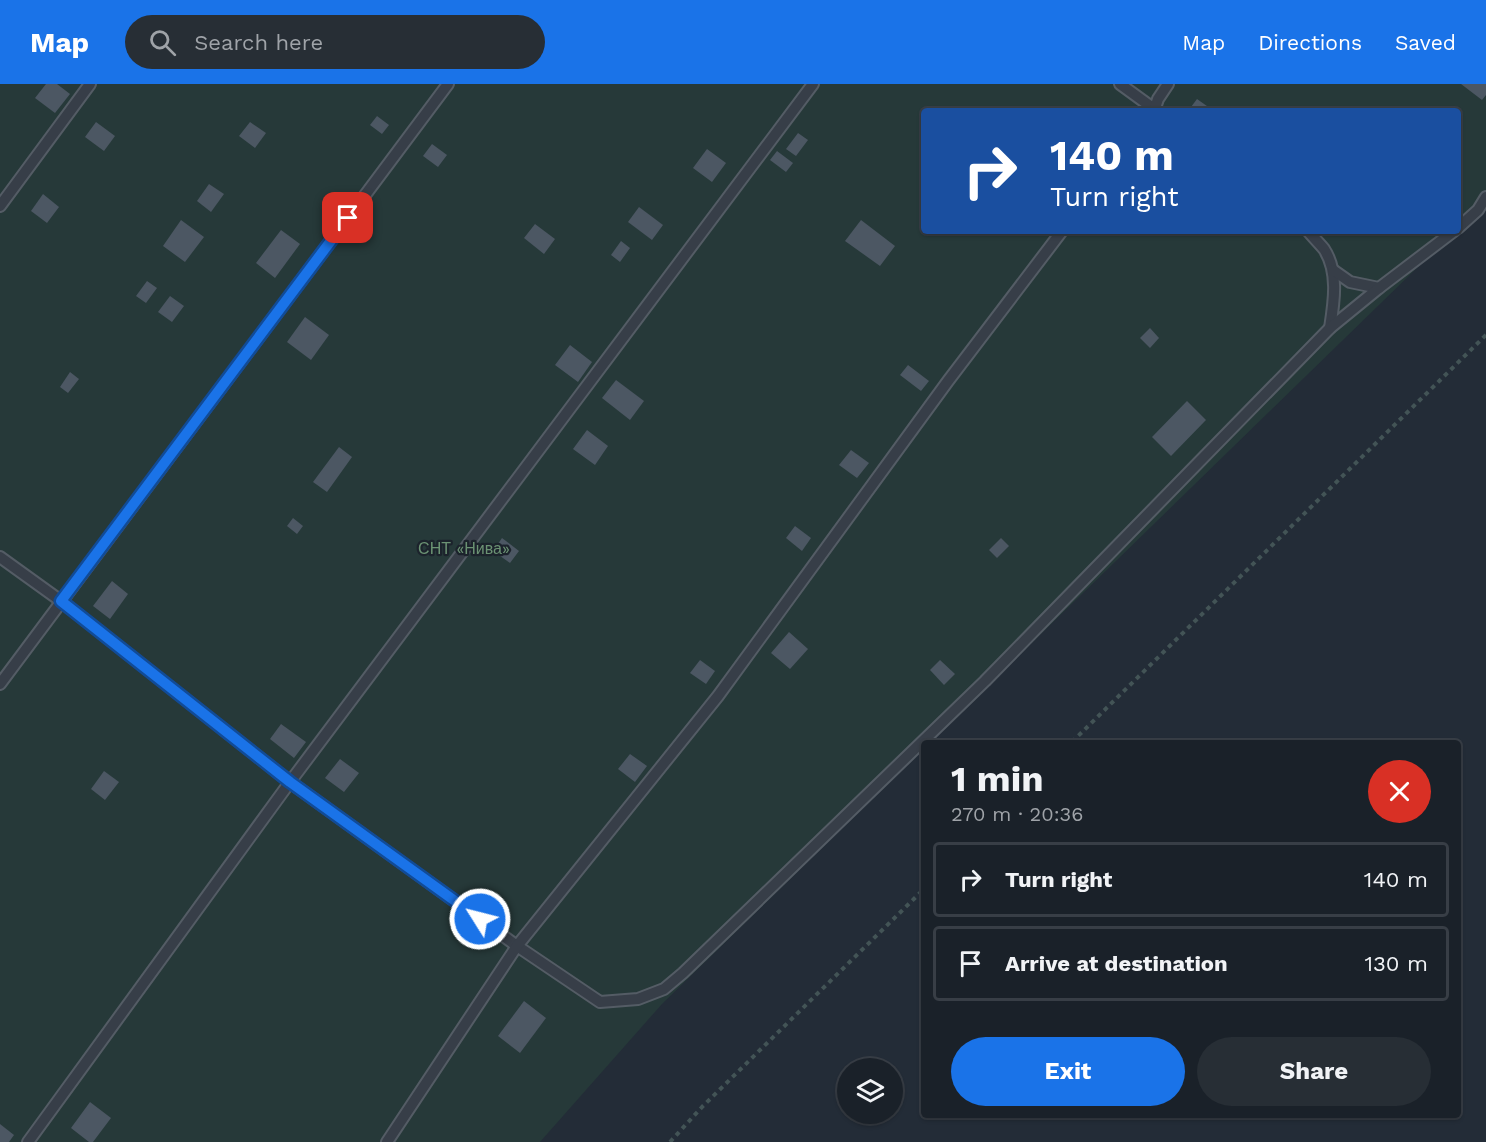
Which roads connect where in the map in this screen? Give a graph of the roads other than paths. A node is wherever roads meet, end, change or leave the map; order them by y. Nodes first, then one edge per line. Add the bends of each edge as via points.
1 (90, 84) edge
2 (448, 84) edge
3 (813, 84) edge
4 (1120, 84) edge
5 (1168, 84) edge
6 (1153, 108) edge
7 (1156, 108) edge
8 (1486, 197) edge
9 (0, 206) edge
10 (1461, 225) edge
11 (1060, 234) edge
12 (1311, 234) edge
13 (1450, 234) edge
14 (1333, 270) junction
15 (1378, 288) junction
16 (1330, 328) junction
17 (0, 557) edge
18 (61, 601) junction
19 (0, 684) edge
20 (924, 740) edge
21 (921, 743) edge
22 (290, 782) junction
23 (517, 946) junction
24 (28, 1142) edge
25 (387, 1142) edge

1 - 9 lane
2 - 18 lane
3 - 22 lane
4 - 6 lane
5 - 7 lane
8 - 10 lane
11 - 23 lane via 718,696
12 - 14 lane via 1325,250
13 - 15 lane
14 - 15 lane via 1350,282
14 - 16 lane
15 - 16 lane
16 - 20 lane
17 - 18 lane
18 - 19 lane
18 - 22 lane
21 - 23 lane via 663,989 638,999 600,1002
22 - 23 lane
22 - 24 lane
23 - 25 lane

